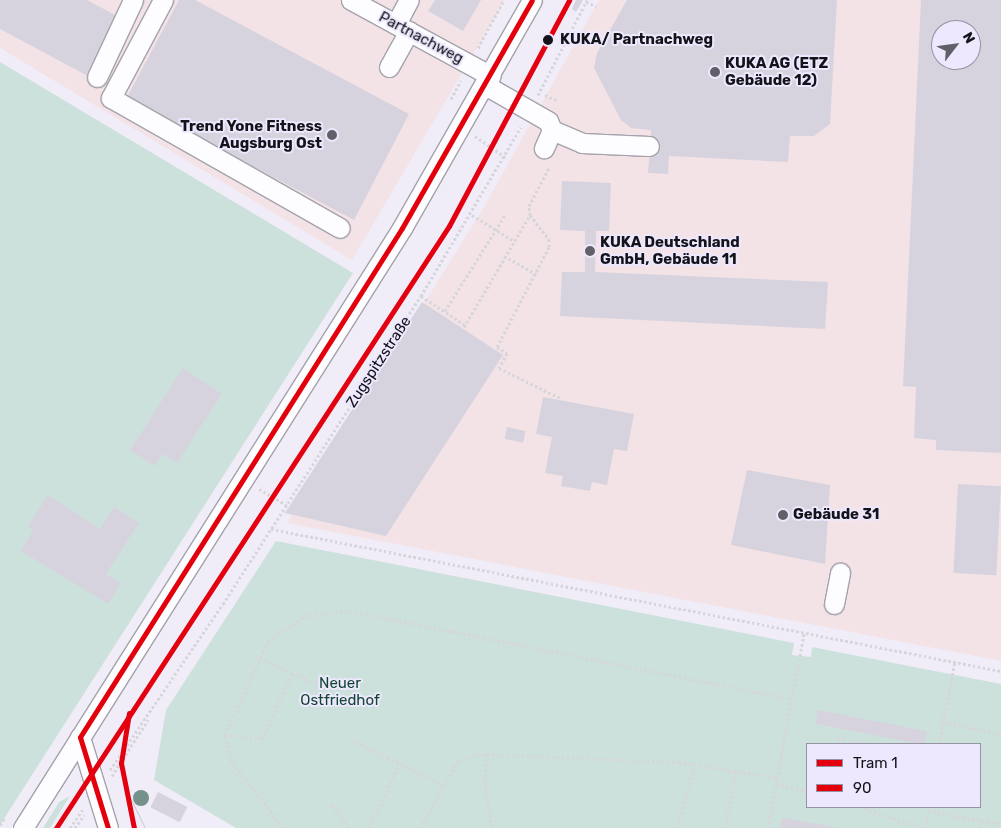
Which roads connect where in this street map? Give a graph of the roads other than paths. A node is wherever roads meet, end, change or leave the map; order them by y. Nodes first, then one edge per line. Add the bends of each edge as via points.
1 (163, 0) edge
2 (351, 0) edge
3 (409, 0) edge
4 (532, 0) edge
5 (129, 1) edge
6 (402, 28) junction
7 (390, 67) dead end
8 (97, 77) dead end
9 (488, 80) junction
10 (559, 134) junction
11 (649, 146) dead end
12 (544, 148) dead end
13 (340, 228) dead end
14 (840, 573) dead end
15 (834, 604) dead end
16 (80, 738) junction
17 (23, 828) edge
18 (108, 828) edge

1 - 13 street via 111,98
2 - 6 street, Partnachweg
3 - 6 street
4 - 9 street
5 - 8 street
6 - 7 street
6 - 9 street, Partnachweg via 469,64
9 - 10 street, Partnachweg via 548,121
9 - 16 street via 246,481
10 - 11 street via 582,143
10 - 12 street
14 - 15 street
16 - 17 street
16 - 18 street

